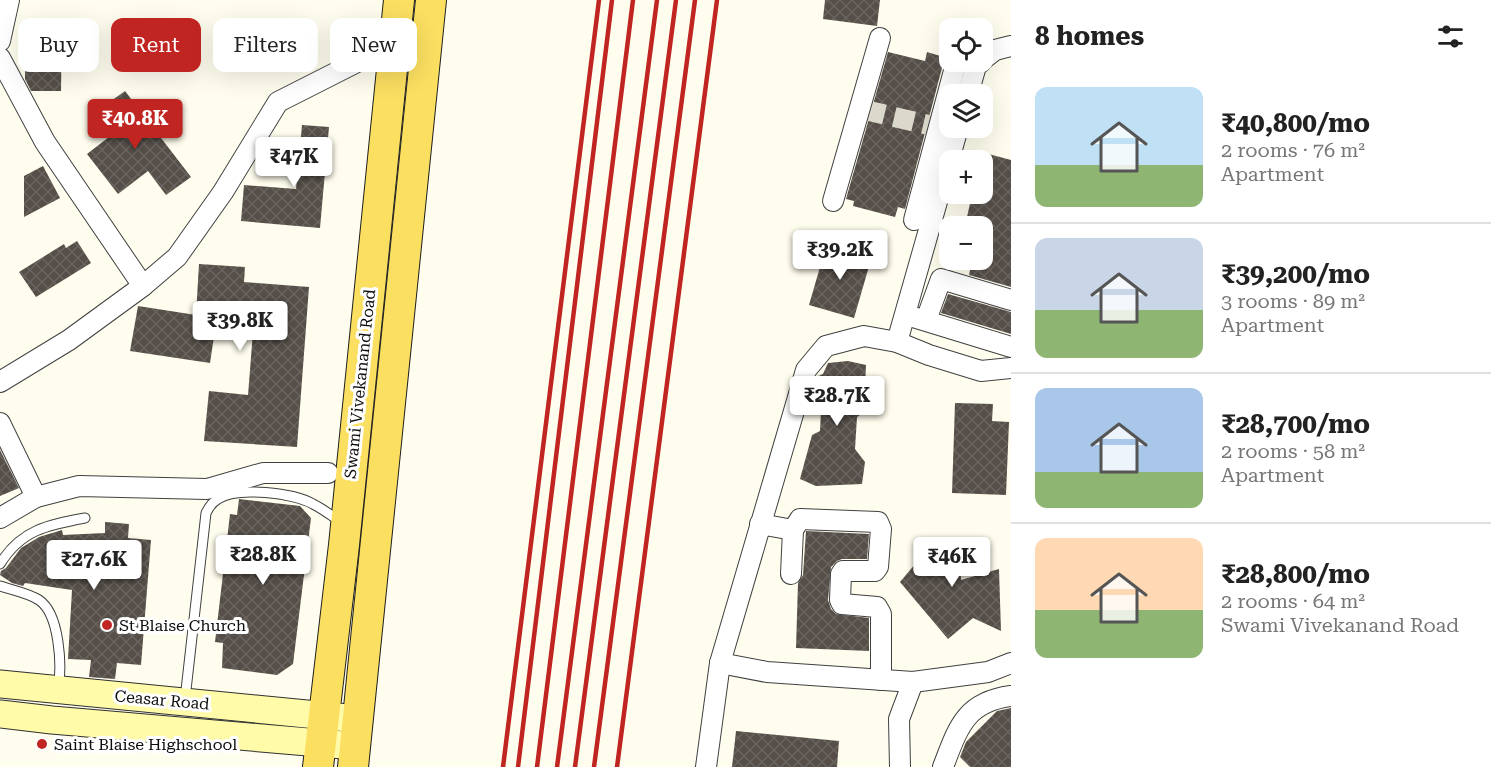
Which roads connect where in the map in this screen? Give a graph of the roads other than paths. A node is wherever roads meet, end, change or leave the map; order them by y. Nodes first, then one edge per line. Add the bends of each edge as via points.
1 (9, 0) edge
2 (399, 0) edge
3 (431, 0) edge
4 (397, 18) edge
5 (880, 38) dead end
6 (0, 41) edge
7 (1011, 46) edge
8 (993, 52) edge
9 (0, 58) edge
10 (337, 72) edge
11 (391, 72) edge
12 (945, 138) edge
13 (946, 138) edge
14 (833, 201) dead end
15 (914, 220) dead end
16 (143, 286) junction
17 (1011, 300) edge
18 (905, 314) junction
19 (926, 320) junction
20 (897, 342) junction
21 (1011, 347) edge
22 (1011, 368) edge
23 (0, 382) edge
24 (0, 423) edge
25 (340, 472) junction
26 (383, 474) junction
27 (36, 497) junction
28 (0, 518) edge
29 (85, 518) dead end
30 (760, 524) junction
31 (346, 525) junction
32 (793, 530) junction
33 (0, 564) edge
34 (791, 573) dead end
35 (0, 586) edge
36 (720, 663) junction
37 (1011, 663) edge
38 (988, 672) junction
39 (881, 680) junction
40 (913, 682) junction
41 (0, 684) edge
42 (58, 691) junction
43 (1002, 697) edge
44 (185, 701) junction
45 (0, 714) edge
46 (321, 741) edge
47 (355, 744) edge
48 (706, 767) edge
49 (900, 767) edge
50 (943, 767) edge

1 - 6 street
2 - 4 main road, Swami Vivekanand Road
3 - 26 main road, Swami Vivekanand Road
5 - 14 street
7 - 8 street
9 - 16 street via 45,142
10 - 16 street via 278,102 223,192 177,257
11 - 25 main road, Swami Vivekanand Road
12 - 15 street
13 - 18 street
16 - 23 street via 69,340
17 - 19 street via 941,279
18 - 19 street
18 - 20 street
19 - 21 street
20 - 22 street via 981,371
20 - 30 street via 864,336 826,346 806,370
24 - 27 street
25 - 26 main road
25 - 27 street via 263,473 207,489 79,486
25 - 31 main road, Swami Vivekanand Road
26 - 47 main road, Swami Vivekanand Road
27 - 28 street
29 - 33 lane via 51,524 24,536
30 - 32 street
30 - 36 street
31 - 44 lane via 312,503 274,493 230,494 210,506 206,513
31 - 46 main road, Swami Vivekanand Road
32 - 34 street
32 - 39 street via 800,519 878,522 878,567 875,571 843,571 840,600 842,604 877,607 881,614
35 - 42 lane via 39,600 50,612 57,635
36 - 39 street via 767,672
36 - 48 street
37 - 38 street
38 - 40 street
38 - 43 street
39 - 40 street
40 - 49 street via 899,719
41 - 42 main road, Ceasar Road
42 - 44 main road, Ceasar Road
43 - 50 street via 969,712
44 - 46 main road, Ceasar Road
45 - 46 main road, Ceasar Road
46 - 47 main road

